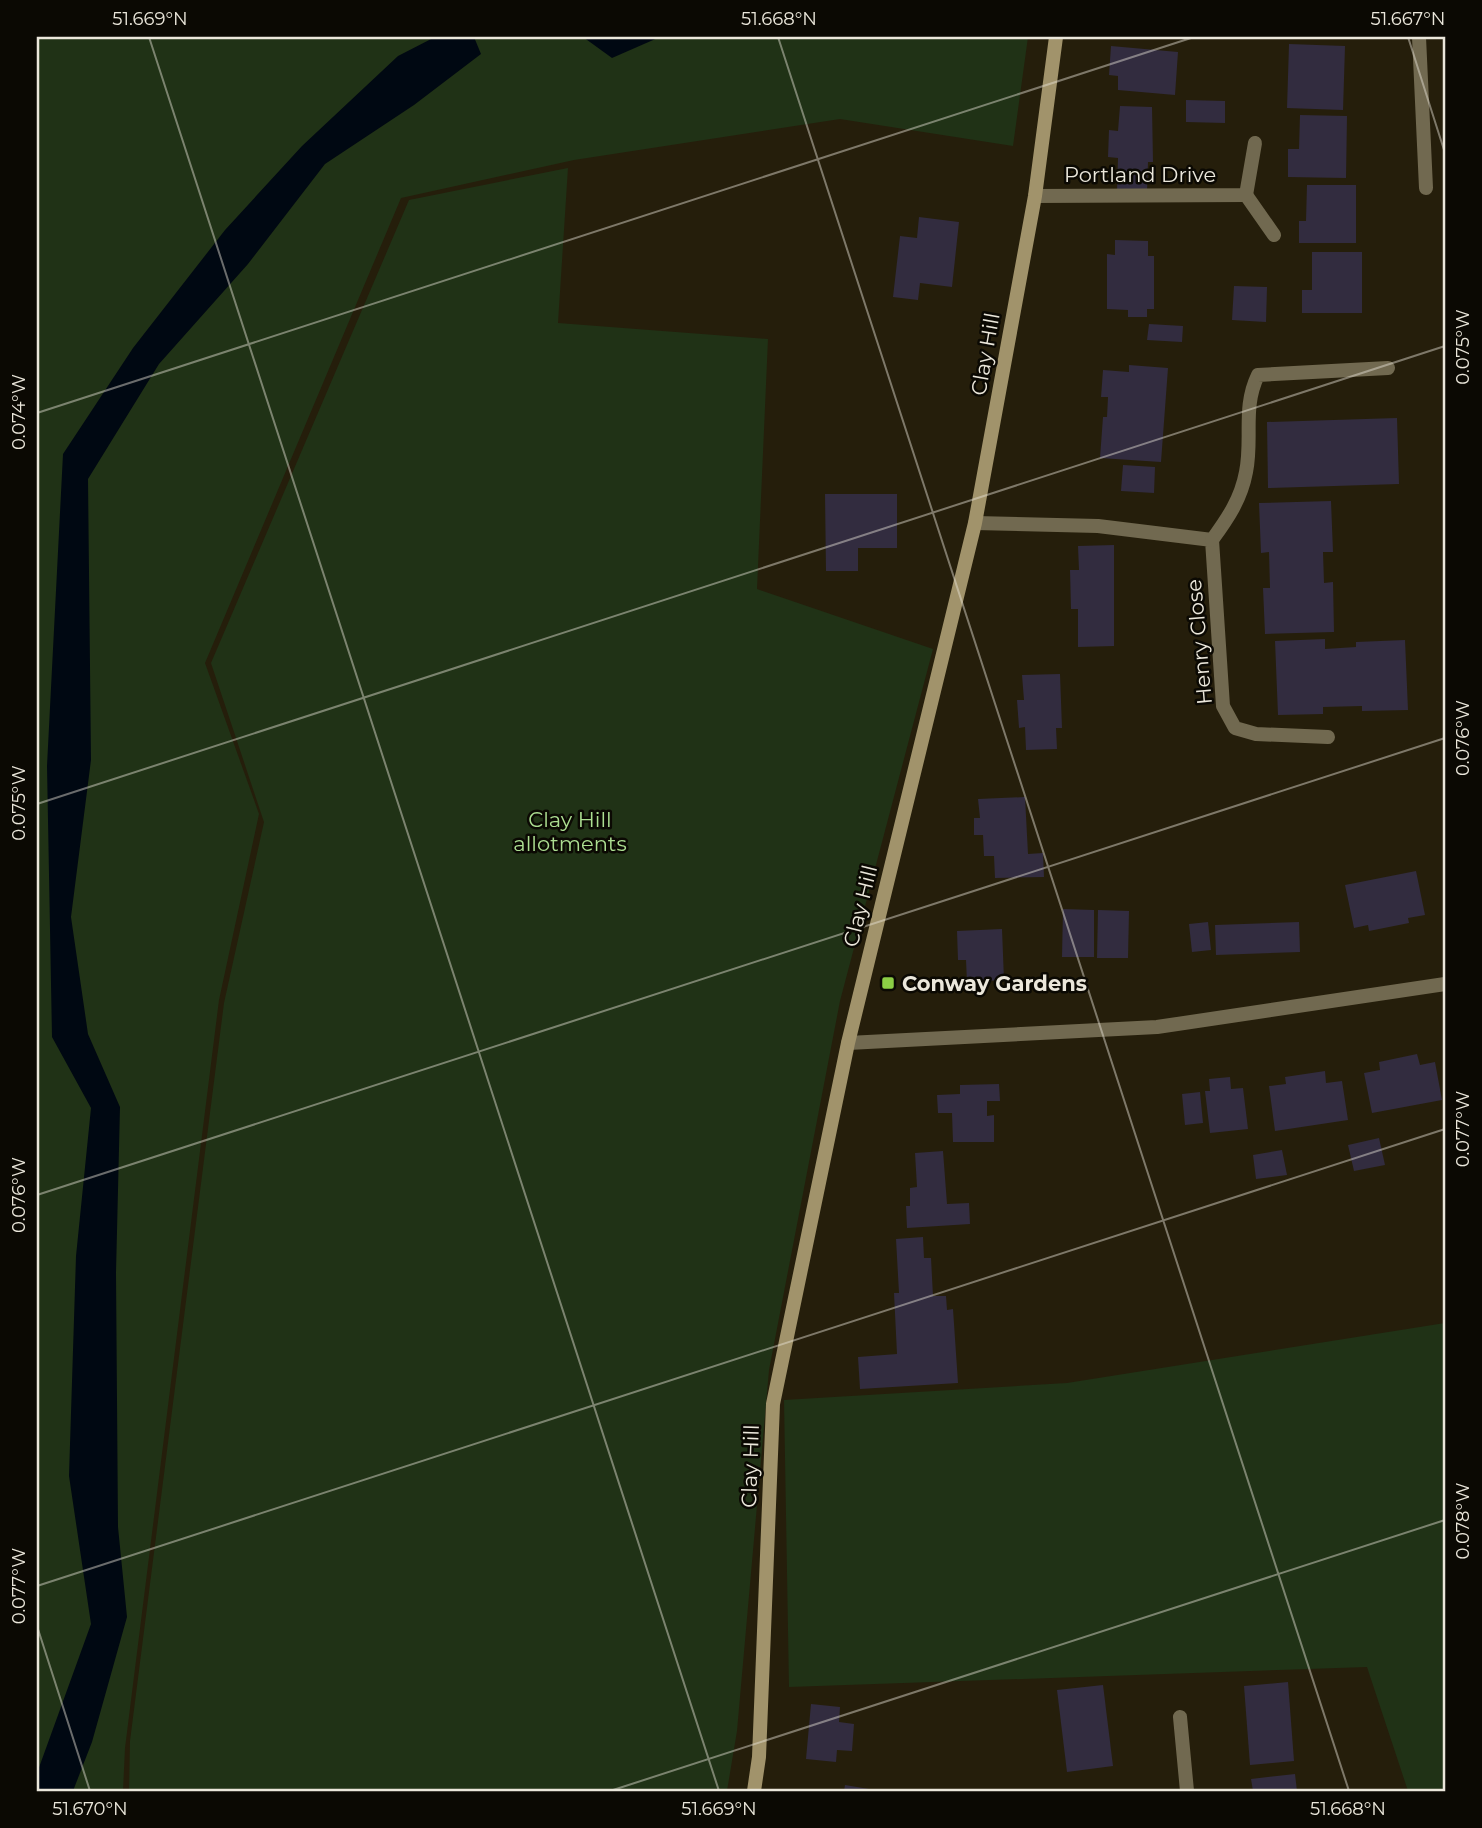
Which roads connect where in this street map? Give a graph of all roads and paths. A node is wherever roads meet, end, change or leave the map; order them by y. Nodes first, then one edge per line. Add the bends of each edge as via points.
1 (1056, 37) edge
2 (1419, 37) edge
3 (1255, 143) dead end
4 (1426, 188) dead end
5 (1246, 195) junction
6 (1035, 196) junction
7 (1274, 235) dead end
8 (1388, 368) dead end
9 (975, 523) junction
10 (1212, 540) junction
11 (1328, 737) dead end
12 (1445, 984) edge
13 (848, 1043) junction
14 (1180, 1717) dead end
15 (754, 1791) edge
16 (1186, 1791) edge

1 - 6 street, Clay Hill
2 - 4 street
3 - 5 street, Portland Drive
5 - 6 street, Portland Drive
5 - 7 street, Portland Drive
6 - 9 street, Clay Hill
8 - 10 street via 1258,375 1249,394 1247,471 1236,507
9 - 10 street via 1098,526
9 - 13 street, Clay Hill
10 - 11 street, Henry Close via 1223,706 1235,728 1256,734
12 - 13 street via 1157,1027
13 - 15 street, Clay Hill via 774,1404
14 - 16 street

